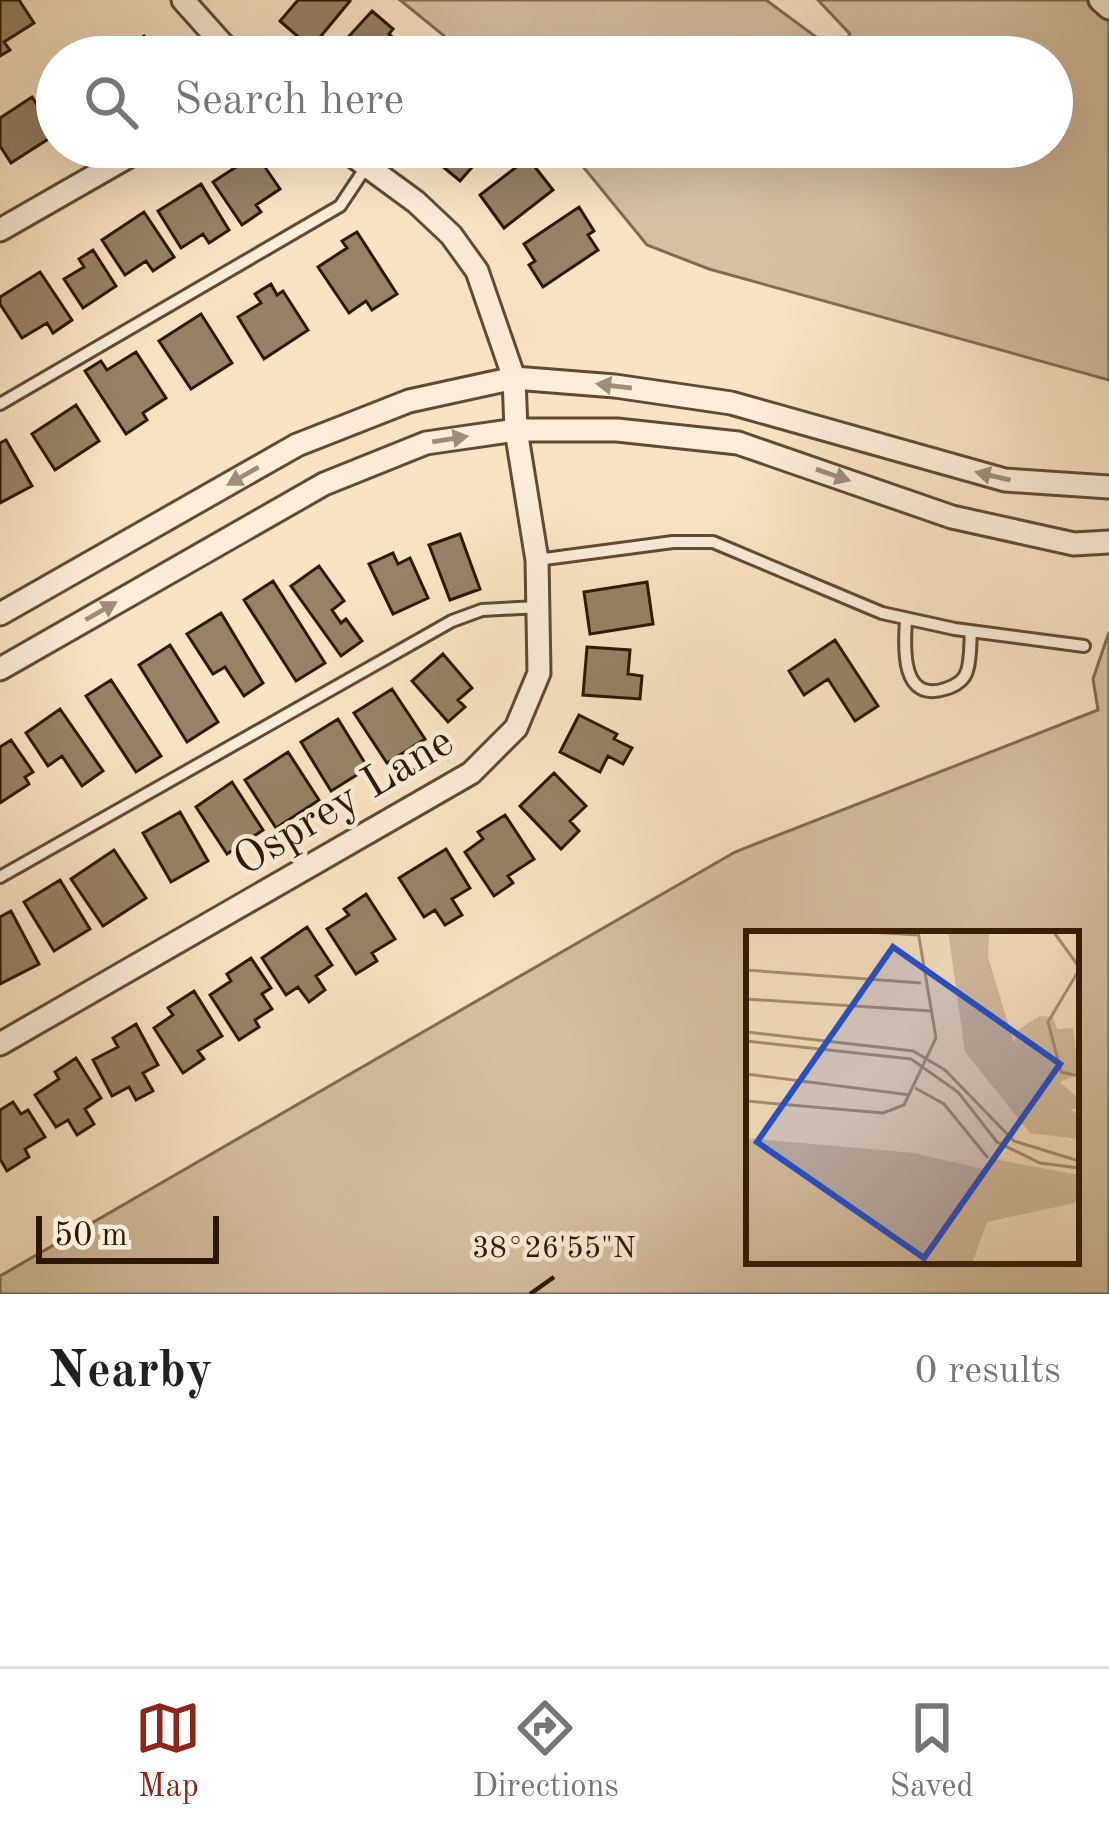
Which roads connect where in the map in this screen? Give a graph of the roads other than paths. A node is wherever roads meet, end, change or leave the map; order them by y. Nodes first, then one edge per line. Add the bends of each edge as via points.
1 (183, 0) edge
2 (1100, 0) edge
3 (1109, 8) edge
4 (215, 36) edge
5 (109, 168) edge
6 (365, 168) edge
7 (367, 168) edge
8 (0, 230) edge
9 (514, 378) junction
10 (0, 404) edge
11 (517, 430) junction
12 (1109, 488) edge
13 (1109, 542) edge
14 (537, 560) junction
15 (539, 607) junction
16 (0, 614) edge
17 (906, 620) junction
18 (971, 631) junction
19 (1084, 646) dead end
20 (0, 669) edge
21 (0, 877) edge
22 (0, 1044) edge

1 - 4 street
2 - 3 street
5 - 8 street
6 - 10 lane via 340,206
7 - 9 street, Osprey Lane via 440,224 477,272
9 - 11 street, Osprey Lane
12 -> 9 street via 1005,480 731,404
9 -> 16 street via 409,401 297,445
11 -> 13 street via 738,443 952,518 1074,544
11 - 14 street, Osprey Lane
20 -> 11 street via 324,484 426,443
14 - 15 street, Osprey Lane
14 - 17 lane via 713,542
15 - 21 lane via 482,610 452,621
15 - 22 street, Osprey Lane via 539,673 516,728 471,773
17 - 18 lane
17 - 18 lane via 903,656 925,691 963,679
18 - 19 lane

